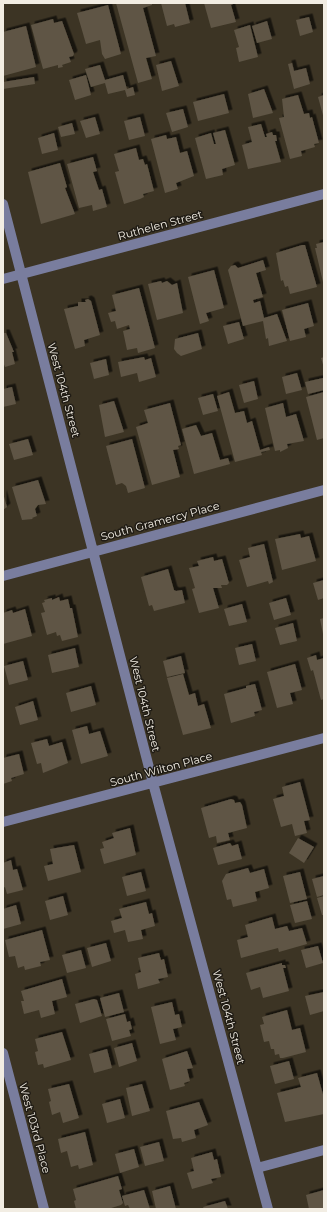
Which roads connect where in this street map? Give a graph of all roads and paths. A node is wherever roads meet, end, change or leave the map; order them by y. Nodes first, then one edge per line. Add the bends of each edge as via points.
1 (324, 194) edge
2 (3, 204) edge
3 (22, 274) junction
4 (3, 279) edge
5 (324, 490) edge
6 (94, 551) junction
7 (3, 576) edge
8 (324, 738) edge
9 (153, 784) junction
10 (3, 822) edge
11 (3, 1053) edge
12 (324, 1150) edge
13 (257, 1168) junction
14 (44, 1209) edge
15 (268, 1209) edge

1 - 3 street, Ruthelen Street
2 - 3 street, West 104th Street
3 - 4 street, Ruthelen Street
3 - 6 street, West 104th Street
5 - 6 street, South Gramercy Place
6 - 7 street, South Gramercy Place
6 - 9 street, West 104th Street
8 - 9 street, South Wilton Place
9 - 10 street, South Wilton Place
9 - 13 street, West 104th Street
11 - 14 street, West 103rd Place
12 - 13 street
13 - 15 street, West 104th Street

